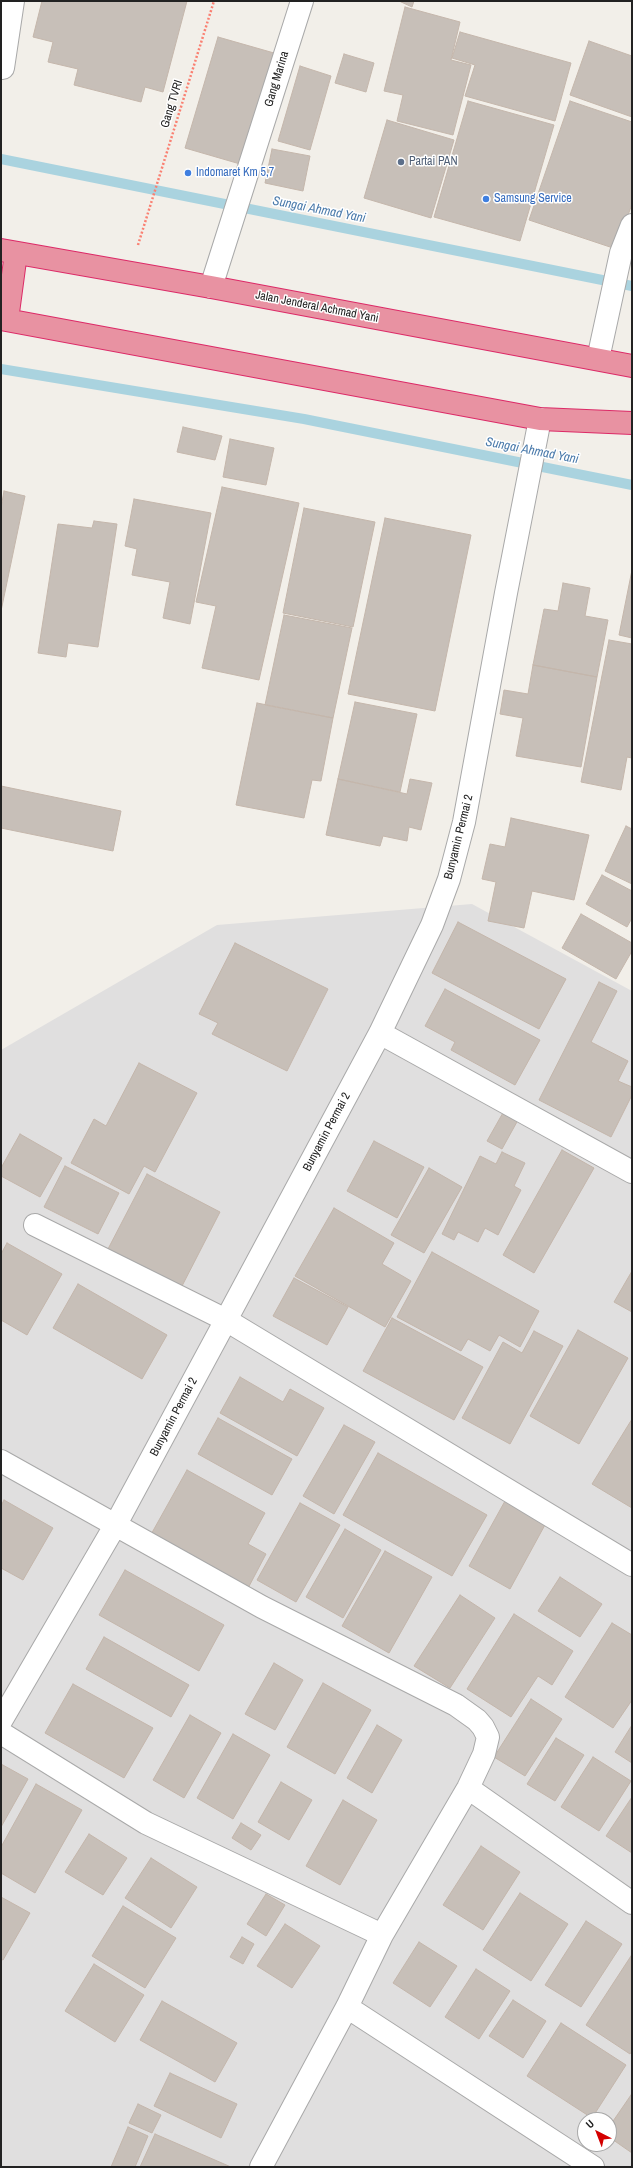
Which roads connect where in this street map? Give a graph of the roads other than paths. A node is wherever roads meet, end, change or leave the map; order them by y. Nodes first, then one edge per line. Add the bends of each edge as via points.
1 (13, 1) edge
2 (302, 1) edge
3 (1, 68) edge
4 (632, 225) edge
5 (8, 251) edge
6 (211, 287) junction
7 (4, 319) edge
8 (598, 360) junction
9 (632, 366) edge
10 (540, 419) junction
11 (632, 423) edge
12 (380, 1034) junction
13 (632, 1172) edge
14 (35, 1225) dead end
15 (226, 1320) junction
16 (1, 1461) edge
17 (116, 1524) junction
18 (632, 1565) edge
19 (1, 1721) edge
20 (1, 1733) edge
21 (468, 1788) junction
22 (632, 1903) edge
23 (382, 1935) junction
24 (347, 2007) junction
25 (261, 2167) edge
26 (592, 2167) edge

1 - 3 street
2 - 6 street, Gang Marina
4 - 8 street via 621,253
5 - 6 highway, Jalan Jenderal Achmad Yani
5 - 7 highway
6 - 8 highway, Jalan Jenderal Achmad Yani
7 - 10 highway
8 - 9 highway, Jalan Jenderal Achmad Yani
10 - 11 highway
10 - 12 street, Bunyamin Permai 2 via 464,822 451,872 432,925
12 - 13 street
12 - 15 street, Bunyamin Permai 2
14 - 15 street
15 - 17 street, Bunyamin Permai 2
15 - 18 street
16 - 17 street
17 - 19 street, Bunyamin Permai 2
17 - 21 street via 262,1607 456,1705 477,1720 484,1727 488,1737 484,1754
20 - 23 street via 146,1823
21 - 22 street
21 - 23 street
23 - 24 street
24 - 25 street
24 - 26 street

